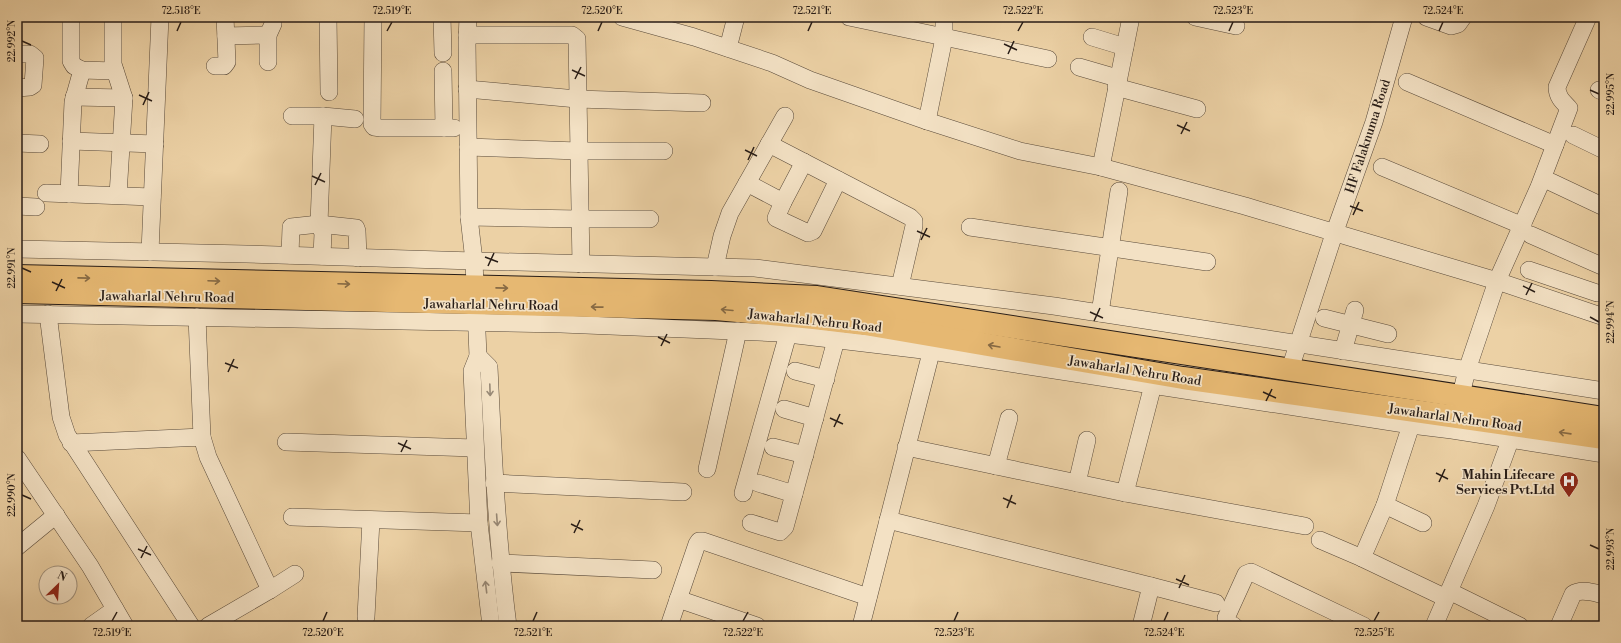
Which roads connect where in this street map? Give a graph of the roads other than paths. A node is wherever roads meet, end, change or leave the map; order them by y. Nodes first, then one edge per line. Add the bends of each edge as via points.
1 (71, 17) edge
2 (113, 17) edge
3 (160, 17) edge
4 (225, 17) edge
5 (273, 17) edge
6 (328, 17) edge
7 (364, 17) edge
8 (372, 17) edge
9 (442, 17) edge
10 (468, 17) edge
11 (622, 17) edge
12 (736, 17) edge
13 (849, 17) edge
14 (944, 17) edge
15 (1130, 17) edge
16 (1195, 17) edge
17 (1404, 17) edge
18 (1426, 17) edge
19 (1463, 17) edge
20 (1588, 17) edge
21 (658, 22) edge
22 (1236, 26) dead end
23 (268, 35) junction
24 (226, 36) junction
25 (467, 36) junction
26 (1092, 37) dead end
27 (944, 38) junction
28 (1125, 47) junction
29 (728, 48) junction
30 (443, 53) dead end
31 (17, 54) edge
32 (1048, 59) dead end
33 (268, 62) dead end
34 (215, 66) dead end
35 (1079, 67) dead end
36 (82, 70) junction
37 (115, 71) junction
38 (443, 71) dead end
39 (1117, 82) junction
40 (1407, 82) dead end
41 (364, 85) dead end
42 (17, 88) edge
43 (467, 89) junction
44 (329, 92) dead end
45 (74, 97) junction
46 (124, 98) junction
47 (577, 99) junction
48 (702, 103) dead end
49 (1197, 109) dead end
50 (292, 116) dead end
51 (323, 116) junction
52 (785, 116) dead end
53 (355, 119) dead end
54 (927, 121) junction
55 (444, 128) junction
56 (468, 128) junction
57 (1573, 135) dead end
58 (71, 141) junction
59 (17, 142) edge
60 (121, 143) junction
61 (40, 144) dead end
62 (154, 144) junction
63 (769, 144) junction
64 (1556, 145) junction
65 (468, 147) junction
66 (1604, 150) edge
67 (578, 151) junction
68 (664, 151) dead end
69 (804, 162) junction
70 (1101, 167) junction
71 (1382, 167) dead end
72 (838, 180) junction
73 (1550, 182) dead end
74 (746, 183) junction
75 (1119, 191) dead end
76 (46, 193) dead end
77 (69, 194) junction
78 (118, 195) junction
79 (152, 197) junction
80 (783, 202) junction
81 (17, 206) edge
82 (36, 207) dead end
83 (1604, 207) edge
84 (469, 217) junction
85 (580, 219) junction
86 (650, 219) dead end
87 (319, 224) junction
88 (970, 228) dead end
89 (1527, 230) junction
90 (1334, 234) junction
91 (1110, 248) junction
92 (17, 249) edge
93 (150, 252) junction
94 (290, 255) junction
95 (322, 256) junction
96 (358, 258) junction
97 (474, 262) junction
98 (1207, 262) dead end
99 (581, 264) junction
100 (715, 267) junction
101 (1604, 267) edge
102 (1529, 270) dead end
103 (17, 276) edge
104 (1498, 281) junction
105 (1601, 285) edge
106 (900, 286) junction
107 (17, 292) edge
108 (476, 305) junction
109 (1100, 313) junction
110 (17, 314) edge
111 (48, 314) junction
112 (1597, 314) edge
113 (197, 317) junction
114 (1353, 317) junction
115 (1324, 318) dead end
116 (738, 331) junction
117 (788, 334) junction
118 (1388, 334) dead end
119 (836, 340) junction
120 (933, 343) junction
121 (1298, 344) junction
122 (1343, 351) junction
123 (478, 356) junction
124 (1290, 369) junction
125 (1467, 370) junction
126 (796, 371) dead end
127 (826, 379) junction
128 (1153, 385) junction
129 (1604, 392) edge
130 (1461, 396) junction
131 (784, 409) dead end
132 (815, 418) junction
133 (1009, 418) dead end
134 (1604, 418) edge
135 (1454, 424) junction
136 (1411, 425) junction
137 (1510, 432) junction
138 (202, 437) junction
139 (1604, 438) edge
140 (1088, 440) dead end
141 (71, 442) junction
142 (286, 442) dead end
143 (772, 446) dead end
144 (476, 448) junction
145 (906, 448) junction
146 (1604, 454) edge
147 (805, 455) junction
148 (17, 458) edge
149 (996, 466) junction
150 (707, 469) dead end
151 (22, 477) edge
152 (494, 483) junction
153 (758, 483) dead end
154 (1077, 483) junction
155 (683, 492) dead end
156 (743, 493) dead end
157 (1125, 493) junction
158 (794, 494) junction
159 (1385, 505) junction
160 (56, 515) junction
161 (292, 517) dead end
162 (371, 520) junction
163 (888, 520) junction
164 (1423, 522) dead end
165 (479, 523) junction
166 (751, 523) dead end
167 (1305, 526) dead end
168 (1320, 540) dead end
169 (17, 548) edge
170 (1362, 558) junction
171 (500, 563) junction
172 (653, 570) dead end
173 (295, 574) dead end
174 (1151, 586) junction
175 (270, 590) junction
176 (1448, 594) junction
177 (1604, 594) edge
178 (868, 597) junction
179 (678, 599) junction
180 (1216, 604) dead end
181 (115, 609) junction
182 (366, 617) dead end
183 (91, 626) edge
184 (125, 626) edge
185 (191, 626) edge
186 (208, 626) edge
187 (491, 626) edge
188 (508, 626) edge
189 (669, 626) edge
190 (757, 626) edge
191 (861, 626) edge
192 (1141, 626) edge
193 (1234, 626) edge
194 (1364, 626) edge
195 (1434, 626) edge
196 (1520, 626) edge
197 (1559, 626) edge

1 - 36 street via 71,61
2 - 37 street via 112,56
3 - 62 street
4 - 24 street
5 - 23 street
6 - 44 street
7 - 41 street
8 - 55 street via 372,124 381,128
9 - 30 street
10 - 25 street
11 - 21 street
12 - 29 street
13 - 27 street
14 - 27 street
15 - 28 street
16 - 22 street
17 - 90 street, HF Falaknuma Road via 1374,122
18 - 19 street via 1451,26 1458,24
20 - 64 street via 1557,87 1562,102 1569,108
21 - 29 street
23 - 24 street
23 - 33 street
24 - 34 street via 227,64
25 - 43 street
25 - 47 street via 574,36
26 - 28 street
27 - 32 street
27 - 54 street
28 - 39 street
29 - 54 street
31 - 42 street via 30,54 34,58 33,85
35 - 39 street
36 - 37 street
36 - 45 street
37 - 46 street
38 - 55 street
39 - 49 street
39 - 70 street
40 - 64 street
43 - 47 street
43 - 56 street
45 - 46 street
45 - 58 street
46 - 60 street
47 - 48 street
47 - 67 street
50 - 51 street
51 - 53 street
51 - 87 street
52 - 63 street
54 - 70 street via 1020,151
55 - 56 street
56 - 65 street
57 - 66 street
58 - 60 street
58 - 77 street
59 - 61 street
60 - 62 street
60 - 78 street
62 - 79 street
63 - 69 street
63 - 74 street
64 - 89 street
65 - 67 street
65 - 84 street
67 - 68 street
67 - 85 street
69 - 72 street
69 - 80 street
70 - 90 street via 1246,206
71 - 89 street
72 - 80 street via 810,233 776,218
72 - 106 street via 914,221
73 - 83 street
74 - 80 street
74 - 100 street via 728,219
75 - 91 street
76 - 77 street
77 - 78 street
78 - 79 street
79 - 93 street
81 - 82 street
84 - 85 street
84 - 97 street
85 - 86 street
85 - 99 street
87 - 94 street via 291,227
87 - 95 street via 323,233
87 - 96 street via 356,228
88 - 91 street
89 - 101 street
89 - 104 street
90 - 104 street
90 - 121 street, HF Falaknuma Road
91 - 98 street
91 - 109 street
92 - 93 street
93 - 94 street
94 - 95 street
95 - 96 street
96 - 97 street
97 - 99 street
97 - 108 street
99 - 100 street
100 - 106 street via 755,268
102 - 105 street
103 -> 108 main road, Jawaharlal Nehru Road
104 - 112 street
104 - 125 street
105 - 112 street
106 - 109 street
107 - 108 main road, Jawaharlal Nehru Road
108 - 113 street
108 - 116 street via 561,324
120 -> 108 main road, Jawaharlal Nehru Road via 865,324 716,309
108 - 123 street
108 -> 124 main road, Jawaharlal Nehru Road via 711,292 817,298
109 - 121 street
110 - 111 street
111 - 113 street
111 - 141 street via 61,417
113 - 138 street
114 - 115 street
114 - 118 street
114 - 122 street
116 - 117 street
116 - 150 street
117 - 119 street
117 - 156 street
119 - 120 street
119 - 127 street
120 - 128 street
135 -> 120 main road, Jawaharlal Nehru Road via 1183,378
120 - 145 street
121 - 122 street
121 - 124 street, HF Falaknuma Road
122 - 125 street
123 - 144 street via 472,371
123 -> 152 street via 489,367
124 - 130 main road, Jawaharlal Nehru Road
125 - 129 street
125 - 130 street
126 - 127 street
127 - 132 street
128 - 136 street
128 - 157 street
130 - 134 main road, Jawaharlal Nehru Road
130 - 135 street
131 - 132 street
132 - 147 street
133 - 149 street
135 - 136 street
135 - 137 main road, Jawaharlal Nehru Road
136 - 159 street
139 -> 137 main road, Jawaharlal Nehru Road
137 - 146 street
137 - 176 street via 1508,446 1486,506
138 - 141 street
138 - 175 street via 208,457
140 - 154 street
141 - 185 street
142 - 144 street
143 - 147 street
144 - 165 street
145 - 149 street
145 - 163 street
147 - 158 street
148 - 151 street
149 - 154 street
151 - 160 street
152 - 155 street
152 -> 171 street
153 - 158 street
154 - 157 street
157 - 167 street
158 - 166 street via 784,530 777,532
159 - 164 street
159 - 170 street
160 - 169 street
160 - 181 street
161 - 162 street
162 - 165 street
162 - 182 street
163 - 174 street
163 - 178 street
187 -> 165 street
168 - 170 street
170 - 176 street
171 - 172 street
171 - 188 street
173 - 175 street
174 - 180 street
174 - 192 street
175 - 186 street
176 - 195 street
176 - 196 street
177 - 197 street via 1581,591 1573,594
178 - 179 street via 700,541
178 - 191 street
179 - 189 street
179 - 190 street
181 - 183 street
181 - 184 street
193 - 194 street via 1227,622 1226,618 1246,574 1250,572

